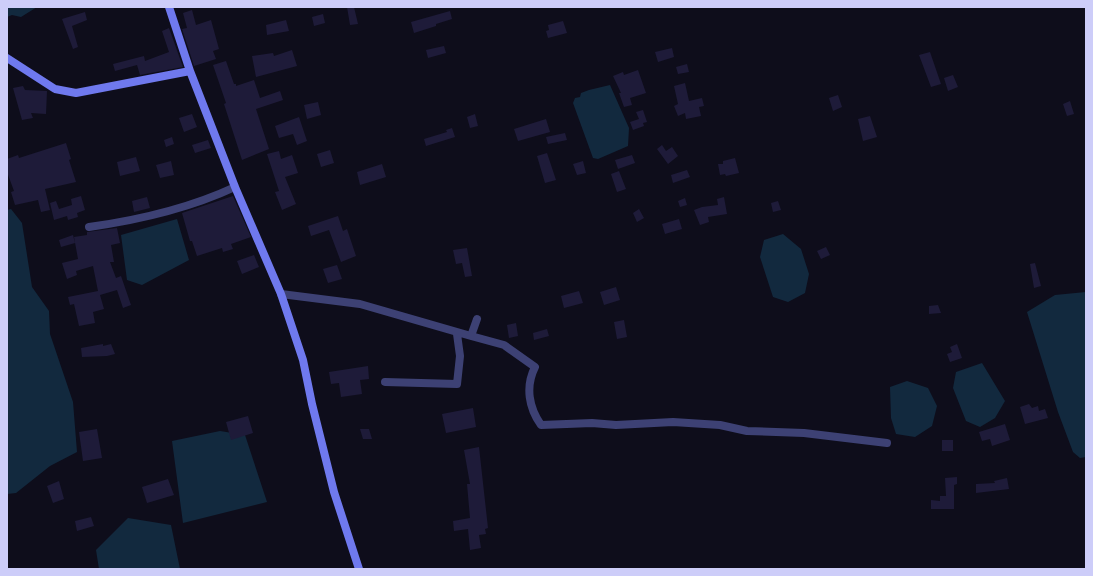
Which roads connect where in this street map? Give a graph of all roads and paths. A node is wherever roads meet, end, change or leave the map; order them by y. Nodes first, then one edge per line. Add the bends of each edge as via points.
1 (169, 7) edge
2 (7, 58) edge
3 (190, 71) junction
4 (235, 186) junction
5 (89, 227) dead end
6 (281, 294) junction
7 (477, 319) dead end
8 (457, 334) junction
9 (471, 336) junction
10 (385, 382) dead end
11 (886, 443) dead end
12 (359, 569) edge

1 - 3 street
2 - 3 street via 55,89 76,93
3 - 4 street
4 - 5 street via 214,197 187,206 113,224
4 - 6 street
6 - 8 street via 360,304
6 - 12 street via 303,360 334,492
7 - 9 street
8 - 9 street
8 - 10 street via 460,356 457,384
9 - 11 street via 504,345 535,367 531,376 529,399 534,414 542,425 673,422

